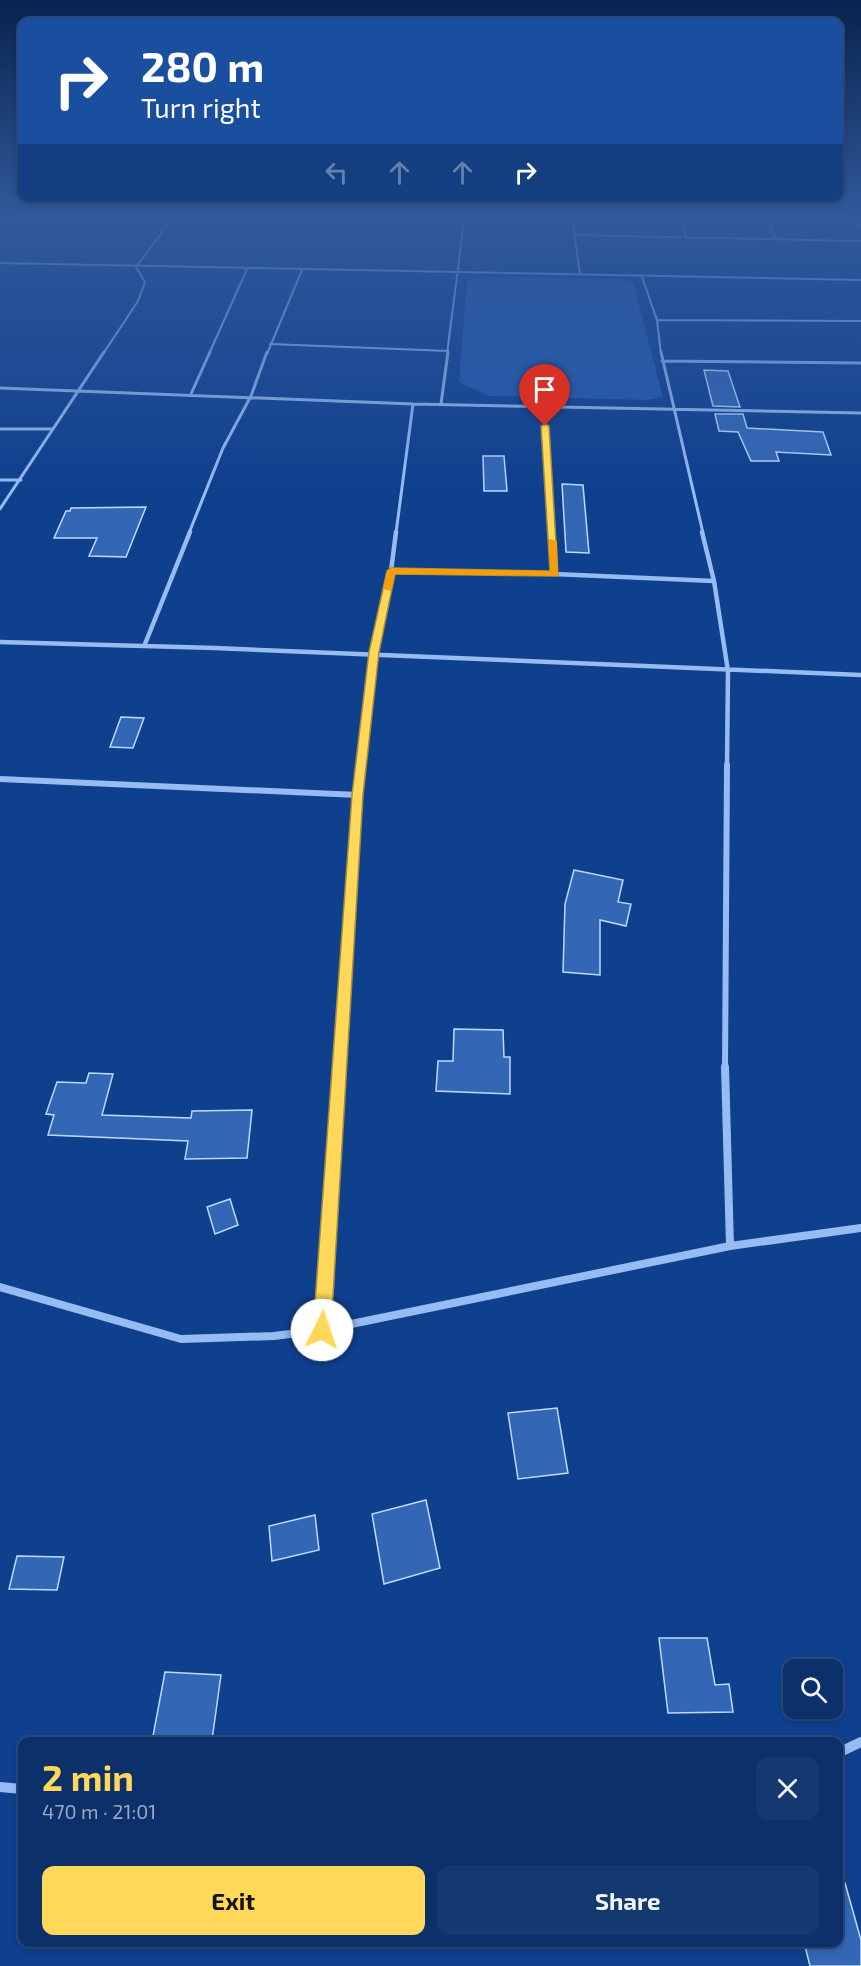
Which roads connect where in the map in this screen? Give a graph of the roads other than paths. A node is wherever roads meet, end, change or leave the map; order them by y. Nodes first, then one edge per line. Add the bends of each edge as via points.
1 (135, 306) edge
2 (230, 306) edge
3 (287, 306) edge
4 (454, 306) edge
5 (652, 306) edge
6 (657, 320) junction
7 (861, 321) edge
8 (270, 344) junction
9 (448, 351) junction
10 (662, 361) junction
11 (861, 363) edge
12 (0, 388) edge
13 (79, 391) junction
14 (190, 394) junction
15 (251, 396) junction
16 (413, 404) junction
17 (441, 404) junction
18 (544, 405) junction
19 (674, 409) junction
20 (861, 413) edge
21 (0, 429) edge
22 (52, 429) junction
23 (0, 480) edge
24 (21, 480) junction
25 (0, 509) edge
26 (391, 571) junction
27 (554, 574) junction
28 (714, 581) junction
29 (0, 642) edge
30 (145, 644) junction
31 (374, 652) junction
32 (728, 671) junction
33 (861, 675) edge
34 (0, 779) edge
35 (358, 795) junction
36 (861, 1228) edge
37 (730, 1246) junction
38 (0, 1287) edge
39 (322, 1330) junction
40 (861, 1742) edge
41 (843, 1751) edge
42 (0, 1787) edge
43 (18, 1789) edge

1 - 13 street
2 - 14 street
3 - 8 street
4 - 9 street
5 - 6 street
6 - 7 street
6 - 10 street
8 - 9 street
8 - 15 street
9 - 17 street
10 - 11 street
10 - 19 street
12 - 13 street
13 - 14 street
13 - 22 street
14 - 15 street
15 - 16 street
15 - 30 street via 224,448
16 - 17 street
16 - 26 street
17 - 18 street
18 - 19 street
18 - 27 street
19 - 20 street
19 - 28 street
21 - 22 street
22 - 24 street
23 - 24 street
24 - 25 street
26 - 27 street
26 - 31 street
27 - 28 street
28 - 32 street
29 - 30 street
30 - 31 street
31 - 32 street
31 - 35 street
32 - 33 street
32 - 37 street via 725,1076
34 - 35 street
35 - 39 street
36 - 37 street
37 - 39 street
38 - 39 street via 181,1339
40 - 41 street
42 - 43 street

